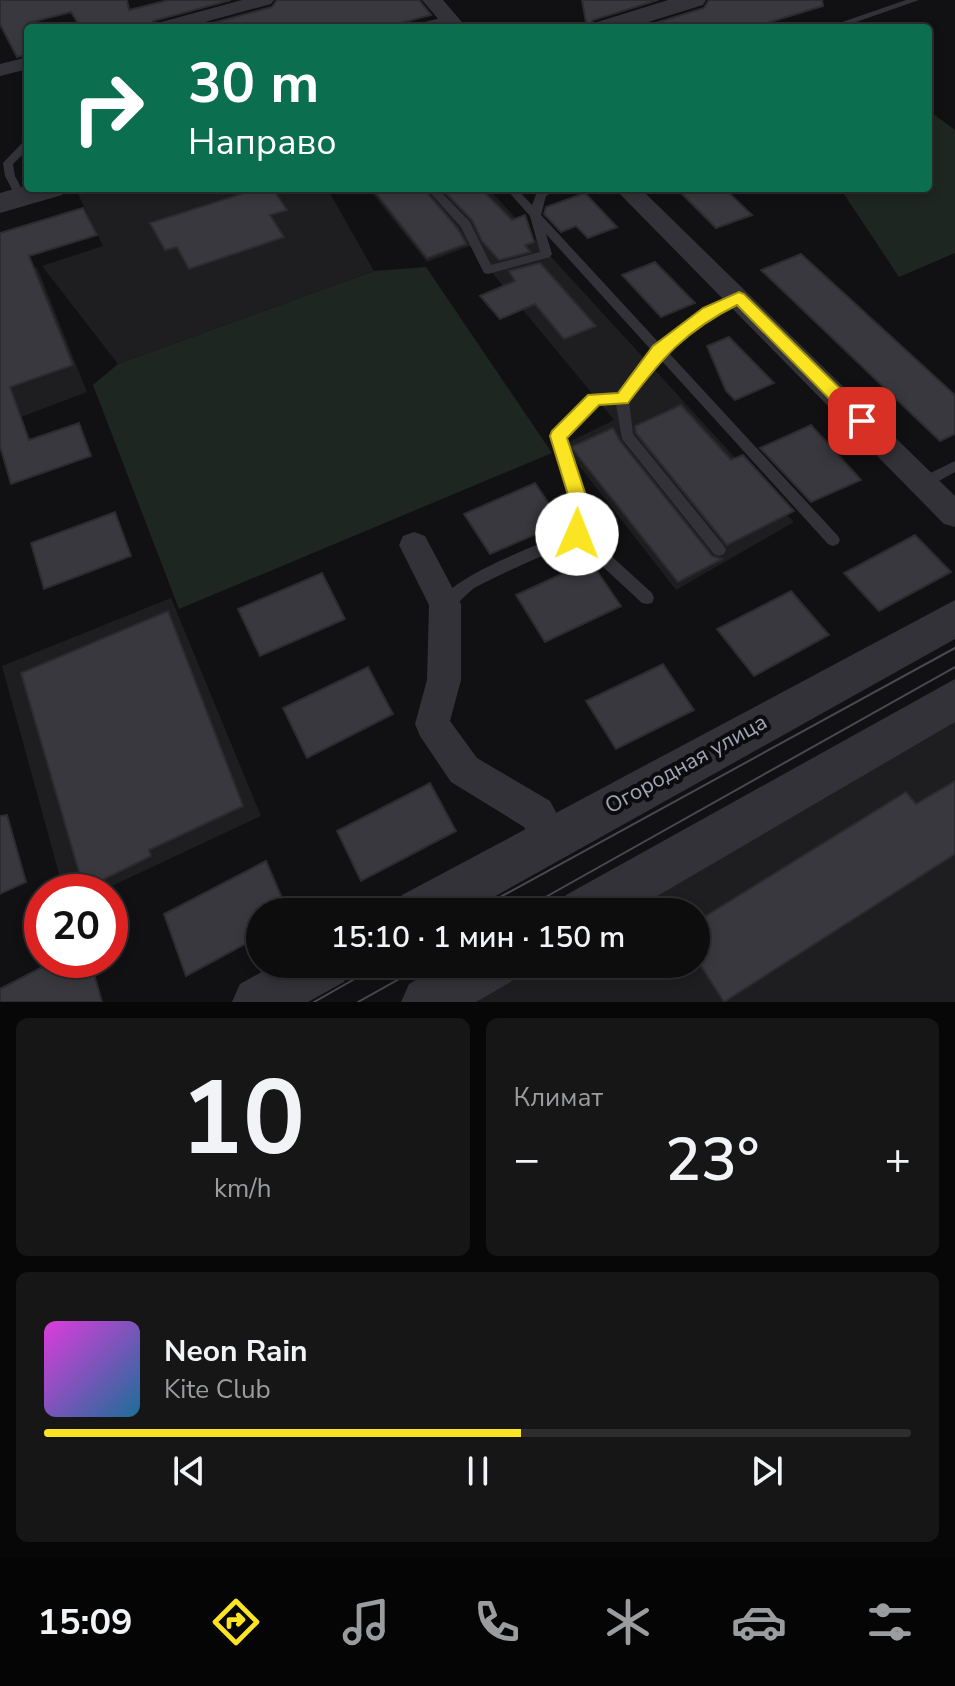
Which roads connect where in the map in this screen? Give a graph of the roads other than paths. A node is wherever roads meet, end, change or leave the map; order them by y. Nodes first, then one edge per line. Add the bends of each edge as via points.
1 (264, 0) edge
2 (432, 0) edge
3 (694, 0) edge
4 (915, 0) edge
5 (198, 8) edge
6 (453, 23) edge
7 (168, 24) edge
8 (616, 24) edge
9 (842, 24) edge
10 (24, 64) edge
11 (1, 69) edge
12 (24, 147) edge
13 (38, 192) edge
14 (435, 192) edge
15 (514, 192) edge
16 (545, 192) edge
17 (630, 192) edge
18 (11, 200) edge
19 (535, 215) junction
20 (739, 297) junction
21 (659, 351) junction
22 (622, 399) junction
23 (955, 466) edge
24 (923, 483) junction
25 (955, 515) edge
26 (577, 534) junction
27 (833, 540) dead end
28 (414, 545) dead end
29 (719, 550) dead end
30 (647, 598) dead end
31 (445, 604) junction
32 (955, 618) edge
33 (955, 699) edge
34 (551, 838) junction
35 (444, 898) edge
36 (607, 898) edge
37 (301, 978) edge
38 (469, 978) edge
39 (258, 1002) edge
40 (427, 1002) edge

1 - 5 street
2 - 6 street
3 - 8 street
4 - 9 lane
5 - 7 street
10 - 11 street
12 - 18 lane via 8,163
13 - 18 street
14 - 19 lane via 466,225 488,270 546,254
15 - 19 lane
16 - 19 lane
17 - 20 street
19 - 21 lane
20 - 21 lane via 709,312
20 - 24 street
21 - 22 lane
21 - 27 lane
22 - 26 lane via 594,399 558,436 582,511
22 - 29 lane via 627,435
23 - 24 lane
24 - 25 street
26 - 30 lane
26 - 31 lane via 468,584
28 - 31 street
31 - 34 street via 444,680 432,724 464,770 537,814
32 - 34 street, Огородная улица
33 - 36 street
34 - 35 street, Огородная улица
37 - 39 street
38 - 40 street

